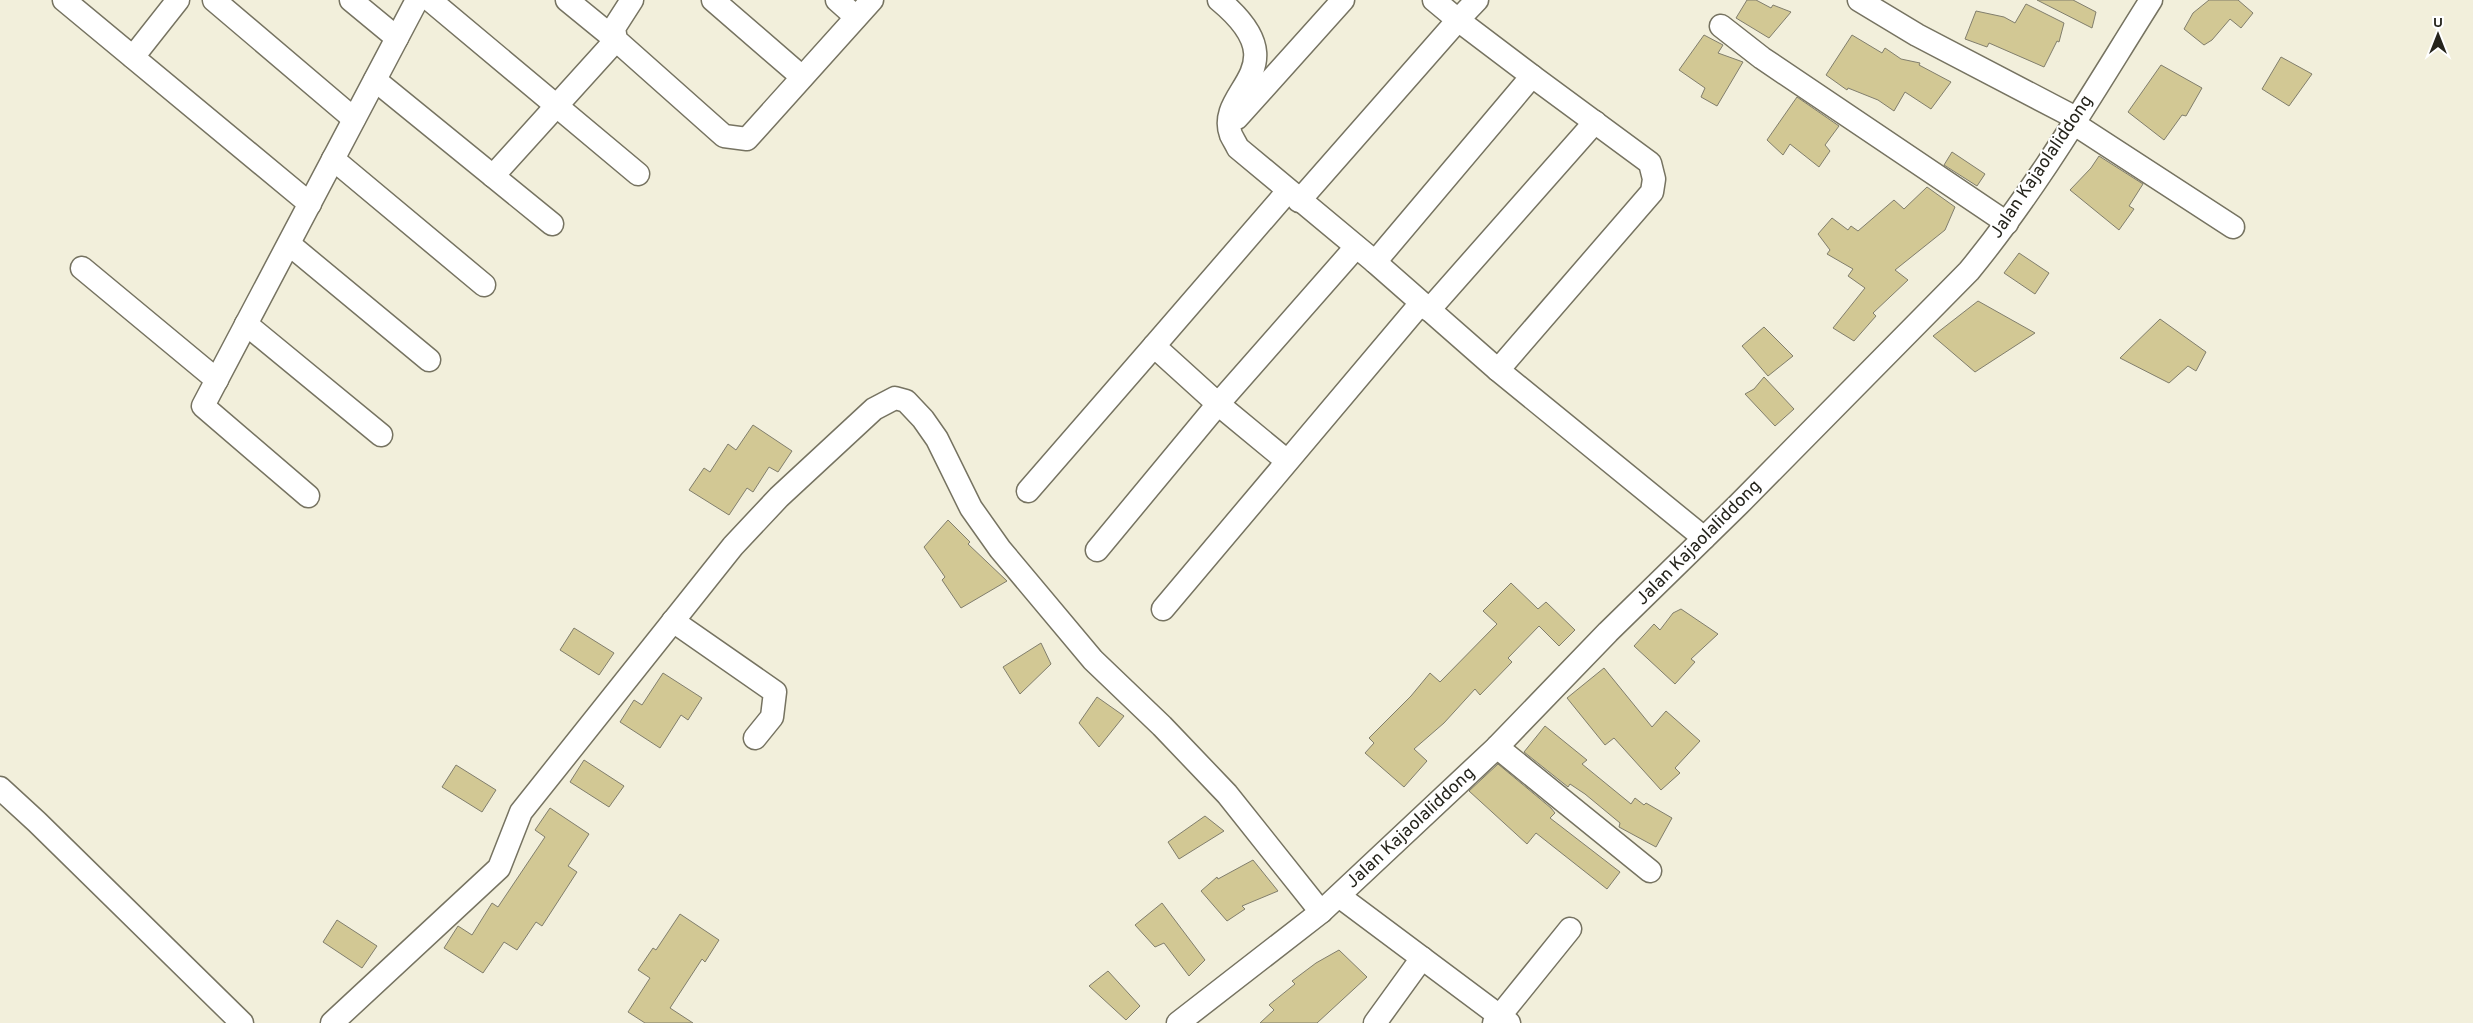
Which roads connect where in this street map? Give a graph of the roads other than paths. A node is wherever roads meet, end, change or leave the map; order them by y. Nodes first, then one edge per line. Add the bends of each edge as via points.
1 (64, 0) edge
2 (178, 0) edge
3 (214, 0) edge
4 (351, 0) edge
5 (417, 0) edge
6 (430, 0) edge
7 (567, 0) edge
8 (632, 0) edge
9 (713, 0) edge
10 (837, 0) edge
11 (872, 0) edge
12 (1343, 0) edge
13 (1434, 0) edge
14 (1477, 0) edge
15 (1859, 0) edge
16 (2151, 0) edge
17 (1229, 3) edge
18 (856, 17) junction
19 (1458, 20) junction
20 (1721, 26) dead end
21 (397, 38) junction
22 (616, 40) junction
23 (133, 57) junction
24 (1532, 76) junction
25 (802, 77) junction
26 (375, 80) junction
27 (556, 106) junction
28 (354, 119) junction
29 (2075, 120) junction
30 (1595, 122) junction
31 (1230, 126) junction
32 (333, 159) junction
33 (638, 174) dead end
34 (493, 176) junction
35 (1294, 196) junction
36 (310, 204) junction
37 (2007, 223) junction
38 (552, 224) dead end
39 (2233, 227) dead end
40 (289, 244) junction
41 (1356, 247) junction
42 (1375, 262) junction
43 (82, 268) dead end
44 (484, 285) dead end
45 (1425, 306) junction
46 (246, 324) junction
47 (1154, 346) junction
48 (429, 360) dead end
49 (1498, 370) junction
50 (217, 380) junction
51 (1218, 404) junction
52 (380, 435) dead end
53 (1288, 461) junction
54 (1028, 491) dead end
55 (308, 496) dead end
56 (1704, 538) junction
57 (1097, 550) dead end
58 (1163, 609) dead end
59 (673, 622) junction
60 (756, 738) dead end
61 (1497, 747) junction
62 (0, 788) edge
63 (1650, 871) dead end
64 (1339, 896) junction
65 (1321, 912) junction
66 (1570, 929) dead end
67 (1422, 958) junction
68 (1501, 1021) edge
69 (242, 1023) edge
70 (332, 1023) edge
71 (1178, 1023) edge
72 (1374, 1023) edge

1 - 23 street
2 - 23 street
3 - 28 street
4 - 21 street
5 - 21 street
6 - 27 street
7 - 22 street
8 - 22 street via 614,28
9 - 25 street
10 - 18 street
11 - 18 street
12 - 31 street
13 - 19 street
14 - 19 street
15 - 29 street
16 - 29 street, Jalan Kajaolaliddong
17 - 31 street via 1250,35 1257,55 1253,73 1233,107
18 - 25 street
19 - 24 street
19 - 35 street
20 - 37 street via 1762,58
21 - 26 street
22 - 25 street via 724,136 747,140
22 - 27 street
23 - 36 street
24 - 30 street
24 - 42 street
26 - 28 street
26 - 34 street
27 - 33 street
27 - 34 street
28 - 32 street
29 - 37 street, Jalan Kajaolaliddong
29 - 39 street
30 - 45 street
30 - 49 street via 1650,163 1654,179 1652,192
31 - 35 street via 1230,134 1238,148
32 - 36 street
32 - 44 street
34 - 38 street
35 - 41 street
35 - 47 street
36 - 40 street
37 - 56 street, Jalan Kajaolaliddong via 1969,271
40 - 46 street
40 - 48 street
41 - 42 street
41 - 51 street
42 - 45 street
43 - 50 street
45 - 49 street
45 - 53 street
46 - 50 street
46 - 52 street
47 - 51 street
47 - 54 street
49 - 56 street
50 - 55 street via 203,406
51 - 53 street
51 - 57 street
53 - 58 street
56 - 61 street, Jalan Kajaolaliddong
59 - 60 street via 775,692 772,717
59 - 65 street via 733,546 779,497 874,409 895,398 902,398 912,405 937,439 971,508 1000,549 1093,660 1228,794
59 - 70 street via 521,812 498,868
61 - 63 street
61 - 64 street, Jalan Kajaolaliddong
62 - 69 street
64 - 65 street, Jalan Kajaolaliddong
64 - 67 street
65 - 71 street, Jalan Kajaolaliddong
66 - 68 street
67 - 68 street
67 - 72 street

